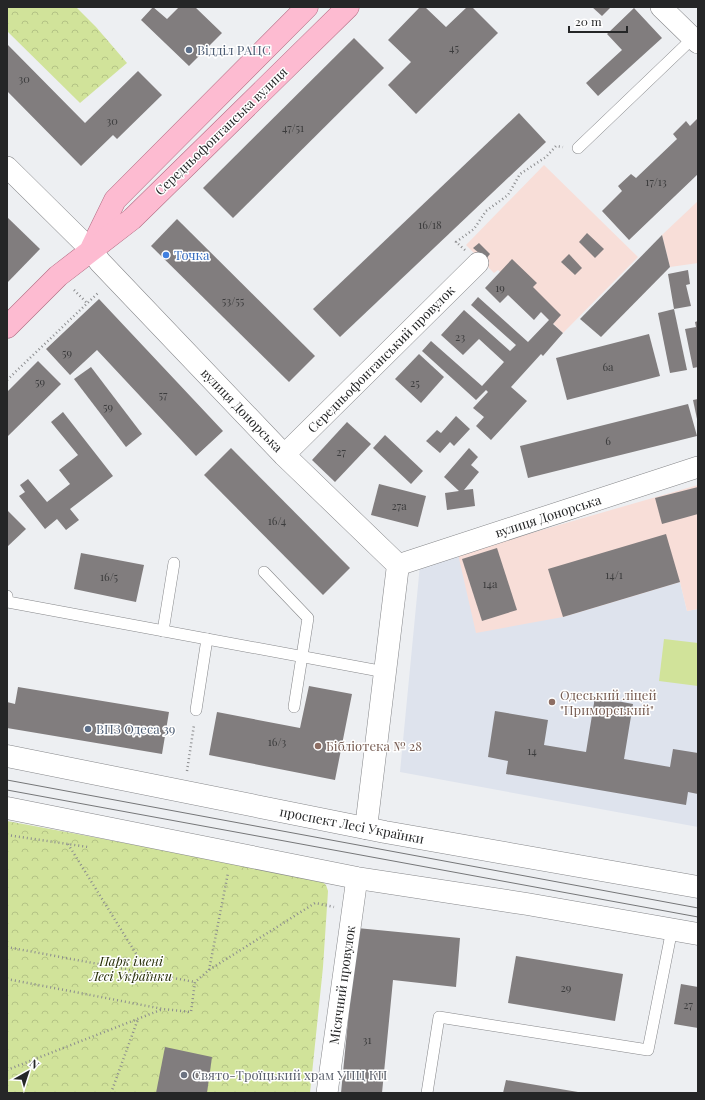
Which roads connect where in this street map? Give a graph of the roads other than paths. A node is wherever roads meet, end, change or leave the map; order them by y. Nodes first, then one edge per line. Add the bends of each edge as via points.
1 (307, 7) edge
2 (348, 7) edge
3 (661, 7) edge
4 (696, 38) edge
5 (578, 148) road end
6 (7, 167) edge
7 (91, 250) junction
8 (478, 262) road end
9 (7, 327) edge
10 (284, 455) junction
11 (698, 467) edge
12 (174, 563) dead end
13 (398, 565) junction
14 (264, 572) dead end
15 (7, 602) edge
16 (163, 631) junction
17 (207, 639) junction
18 (302, 657) junction
19 (385, 672) junction
20 (294, 708) dead end
21 (196, 710) road end
22 (7, 756) edge
23 (7, 808) edge
24 (366, 828) junction
25 (357, 878) junction
26 (698, 887) edge
27 (672, 929) junction
28 (698, 934) edge
29 (327, 1093) edge
30 (427, 1093) edge

1 - 7 main road, Середньофонтанська вулиця via 115,200
2 - 7 main road, Середньофонтанська вулиця via 132,219
3 - 4 street
4 - 5 lane
6 - 7 street
7 - 9 main road, Середньофонтанська вулиця via 58,276
7 - 10 main road, вулиця Донорська
8 - 10 street, Середньофонтанський провулок
10 - 13 main road, вулиця Донорська
11 - 13 street, вулиця Донорська
12 - 16 lane
13 - 19 main road
14 - 18 lane via 308,618
15 - 16 lane
16 - 17 lane
17 - 18 lane
17 - 21 lane
18 - 19 lane
18 - 20 lane
19 - 24 main road
22 - 24 main road, проспект Лесі Українки
23 - 25 main road
24 - 26 main road, проспект Лесі Українки
25 - 27 main road
25 - 29 street, Місячний провулок
27 - 28 main road
27 - 30 lane via 648,1050 439,1017

